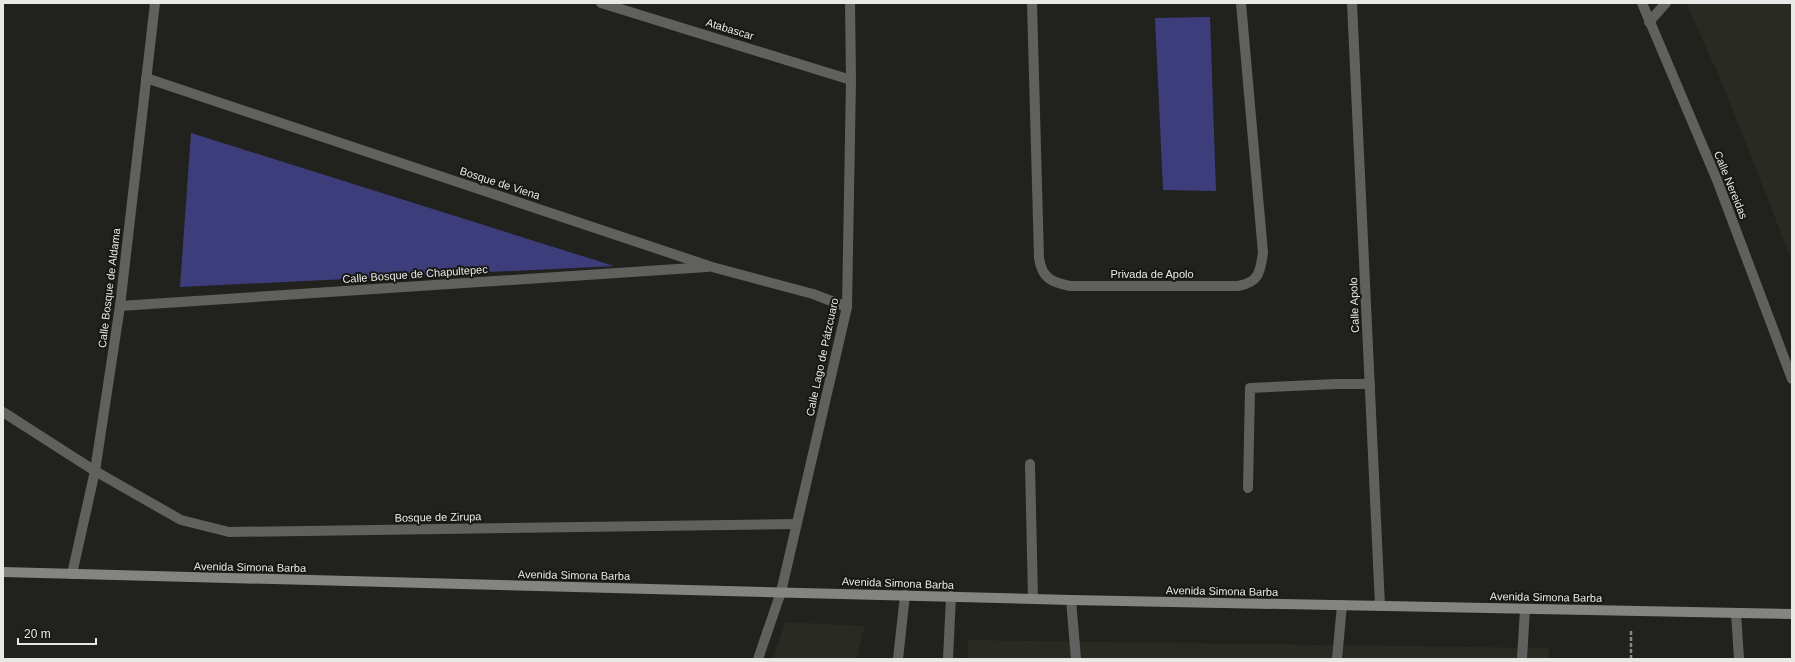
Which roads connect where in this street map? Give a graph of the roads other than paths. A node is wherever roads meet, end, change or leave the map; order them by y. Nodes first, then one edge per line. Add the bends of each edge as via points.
1 (155, 3) edge
2 (601, 3) edge
3 (850, 3) edge
4 (1032, 3) edge
5 (1241, 3) edge
6 (1352, 3) edge
7 (1642, 3) edge
8 (1666, 3) edge
9 (1649, 22) junction
10 (146, 78) junction
11 (851, 80) junction
12 (712, 267) junction
13 (120, 306) junction
14 (847, 307) junction
15 (1792, 379) edge
16 (1370, 384) junction
17 (3, 412) edge
18 (1030, 464) dead end
19 (95, 471) junction
20 (1248, 488) dead end
21 (796, 524) junction
22 (3, 572) edge
23 (72, 574) junction
24 (781, 592) junction
25 (904, 595) junction
26 (951, 596) junction
27 (1033, 599) junction
28 (1071, 600) junction
29 (1342, 605) junction
30 (1380, 606) junction
31 (1525, 609) junction
32 (1736, 613) junction
33 (1792, 614) edge
34 (758, 659) edge
35 (898, 659) edge
36 (948, 659) edge
37 (1076, 659) edge
38 (1337, 659) edge
39 (1522, 659) edge
40 (1739, 659) edge

1 - 10 street, Calle Bosque de Aldama
2 - 11 street, Atabascar
3 - 11 street, Calle Lago de Pátzcuaro
4 - 5 street, Privada de Apolo via 1041,268 1046,276 1057,283 1070,286 1238,286 1255,280 1264,253
6 - 16 street, Calle Apolo
7 - 9 street, Calle Nereidas
8 - 9 street
9 - 15 street, Calle Nereidas via 1717,180
10 - 12 street, Bosque de Viena
10 - 13 street, Calle Bosque de Aldama
11 - 14 street, Calle Lago de Pátzcuaro
12 - 13 street, Calle Bosque de Chapultepec
12 - 14 street, Bosque de Viena via 813,294
13 - 19 street, Calle Bosque de Aldama
14 - 21 street, Calle Lago de Pátzcuaro
16 - 20 street via 1250,388
16 - 30 street, Calle Apolo
17 - 19 street, Bosque de Zirupa
18 - 27 street
19 - 21 street, Bosque de Zirupa via 181,520 229,532
19 - 23 street, Calle Bosque de Aldama
21 - 24 street, Calle Lago de Pátzcuaro
22 - 23 main road, Avenida Simona Barba
23 - 24 main road, Avenida Simona Barba
24 - 25 main road, Avenida Simona Barba
24 - 34 street, Calle Lago de Pátzcuaro
25 - 26 main road, Avenida Simona Barba
25 - 35 street
26 - 27 main road, Avenida Simona Barba
26 - 36 street
27 - 28 main road, Avenida Simona Barba
28 - 29 main road, Avenida Simona Barba
28 - 37 street
29 - 30 main road, Avenida Simona Barba
29 - 38 street
30 - 31 main road, Avenida Simona Barba
31 - 32 main road, Avenida Simona Barba
31 - 39 street
32 - 33 main road, Avenida Simona Barba
32 - 40 street

